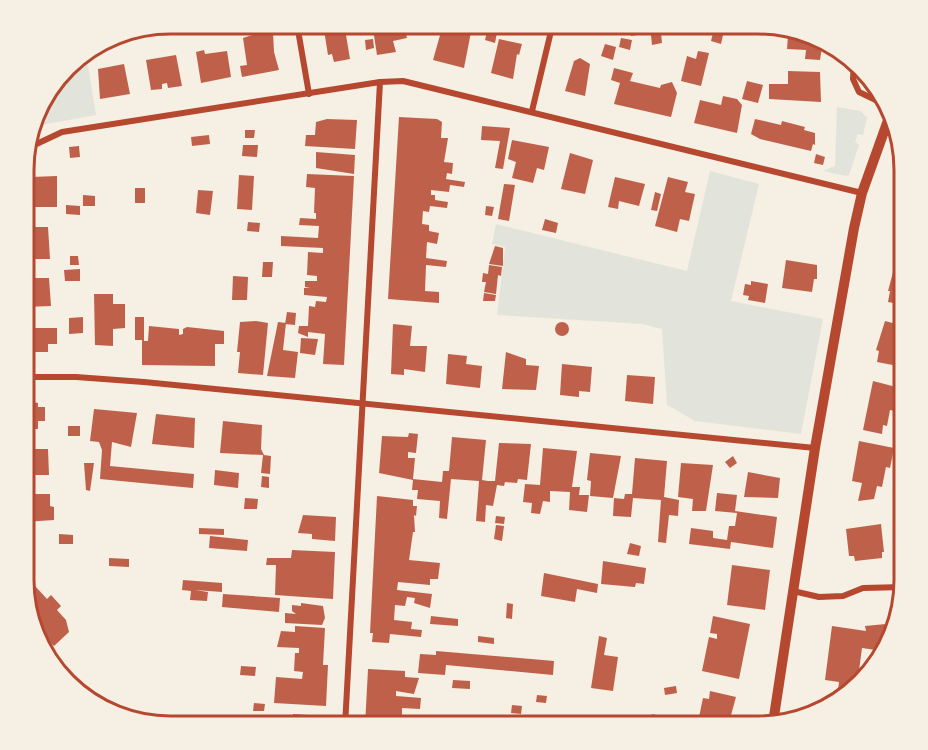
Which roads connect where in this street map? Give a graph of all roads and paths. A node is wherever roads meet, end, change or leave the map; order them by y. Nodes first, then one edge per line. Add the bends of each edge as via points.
1 (299, 35) edge
2 (550, 35) edge
3 (853, 73) edge
4 (380, 82) junction
5 (309, 94) junction
6 (873, 99) edge
7 (532, 111) junction
8 (886, 127) edge
9 (38, 144) edge
10 (862, 193) junction
11 (34, 377) edge
12 (363, 402) junction
13 (814, 448) junction
14 (893, 587) edge
15 (792, 591) junction
16 (774, 714) edge
17 (346, 715) edge

1 - 5 street
2 - 7 street
3 - 6 street via 859,92
4 - 5 street
4 - 7 street via 403,81
4 - 12 street
5 - 9 street via 62,132
7 - 10 street
8 - 10 street
10 - 13 street
11 - 12 street via 98,378
12 - 13 street
12 - 17 street
13 - 15 street
14 - 15 street via 863,588 843,596 819,597
15 - 16 street

